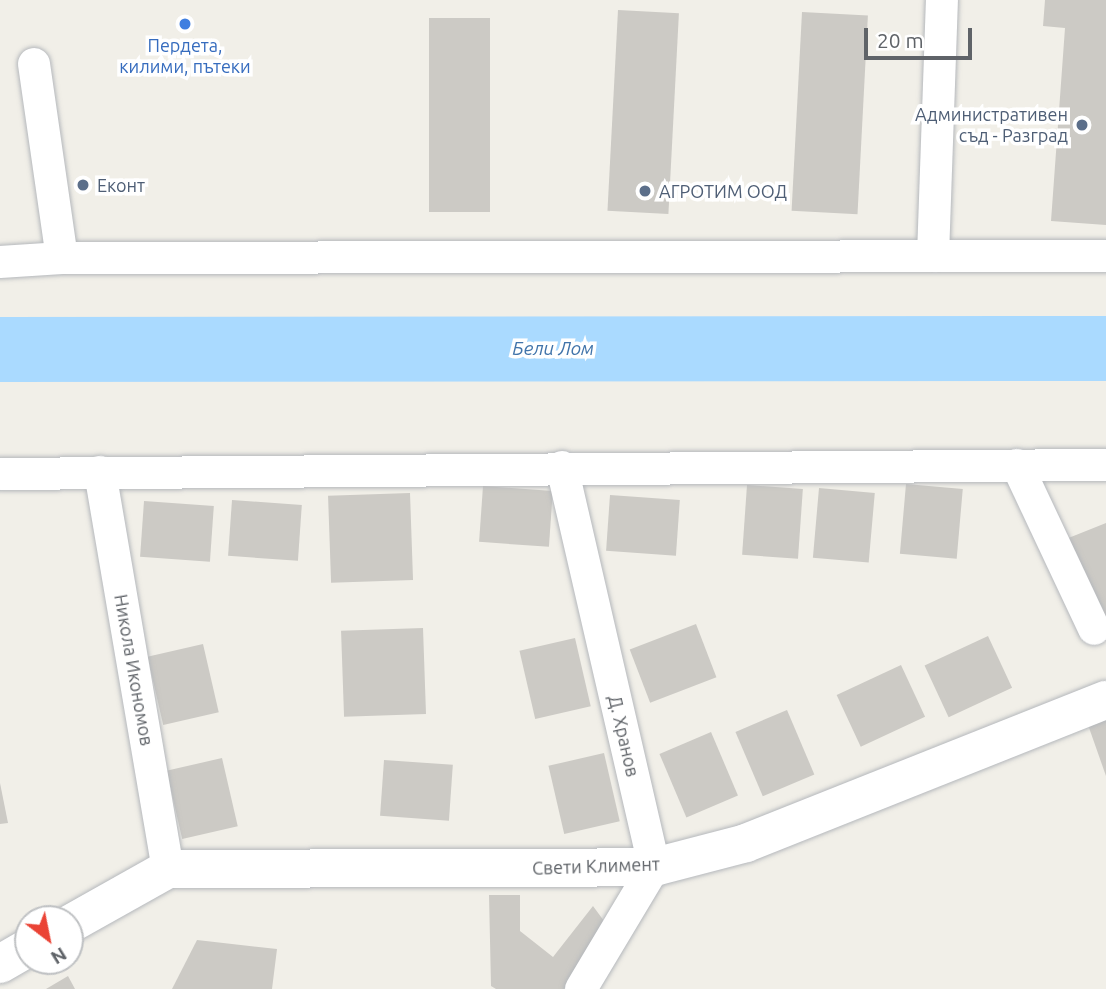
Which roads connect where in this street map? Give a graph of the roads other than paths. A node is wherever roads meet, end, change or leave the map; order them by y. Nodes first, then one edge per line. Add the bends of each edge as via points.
1 (942, 0) edge
2 (34, 64) dead end
3 (933, 256) junction
4 (1106, 256) edge
5 (62, 258) junction
6 (0, 262) edge
7 (1017, 465) junction
8 (1106, 465) edge
9 (562, 467) junction
10 (100, 472) junction
11 (0, 474) edge
12 (1094, 629) dead end
13 (1106, 699) edge
14 (654, 867) junction
15 (168, 869) junction
16 (84, 916) edge
17 (581, 989) edge

1 - 3 street
2 - 5 street
3 - 4 street
3 - 5 street
5 - 6 street
7 - 8 street
7 - 9 street
7 - 12 street
9 - 10 street
9 - 14 street, Д. Хранов
10 - 11 street
10 - 15 street, Никола Икономов
13 - 14 street, Свети Климент via 746,843
14 - 15 street, Свети Климент
14 - 17 street
15 - 16 street, Свети Климент

